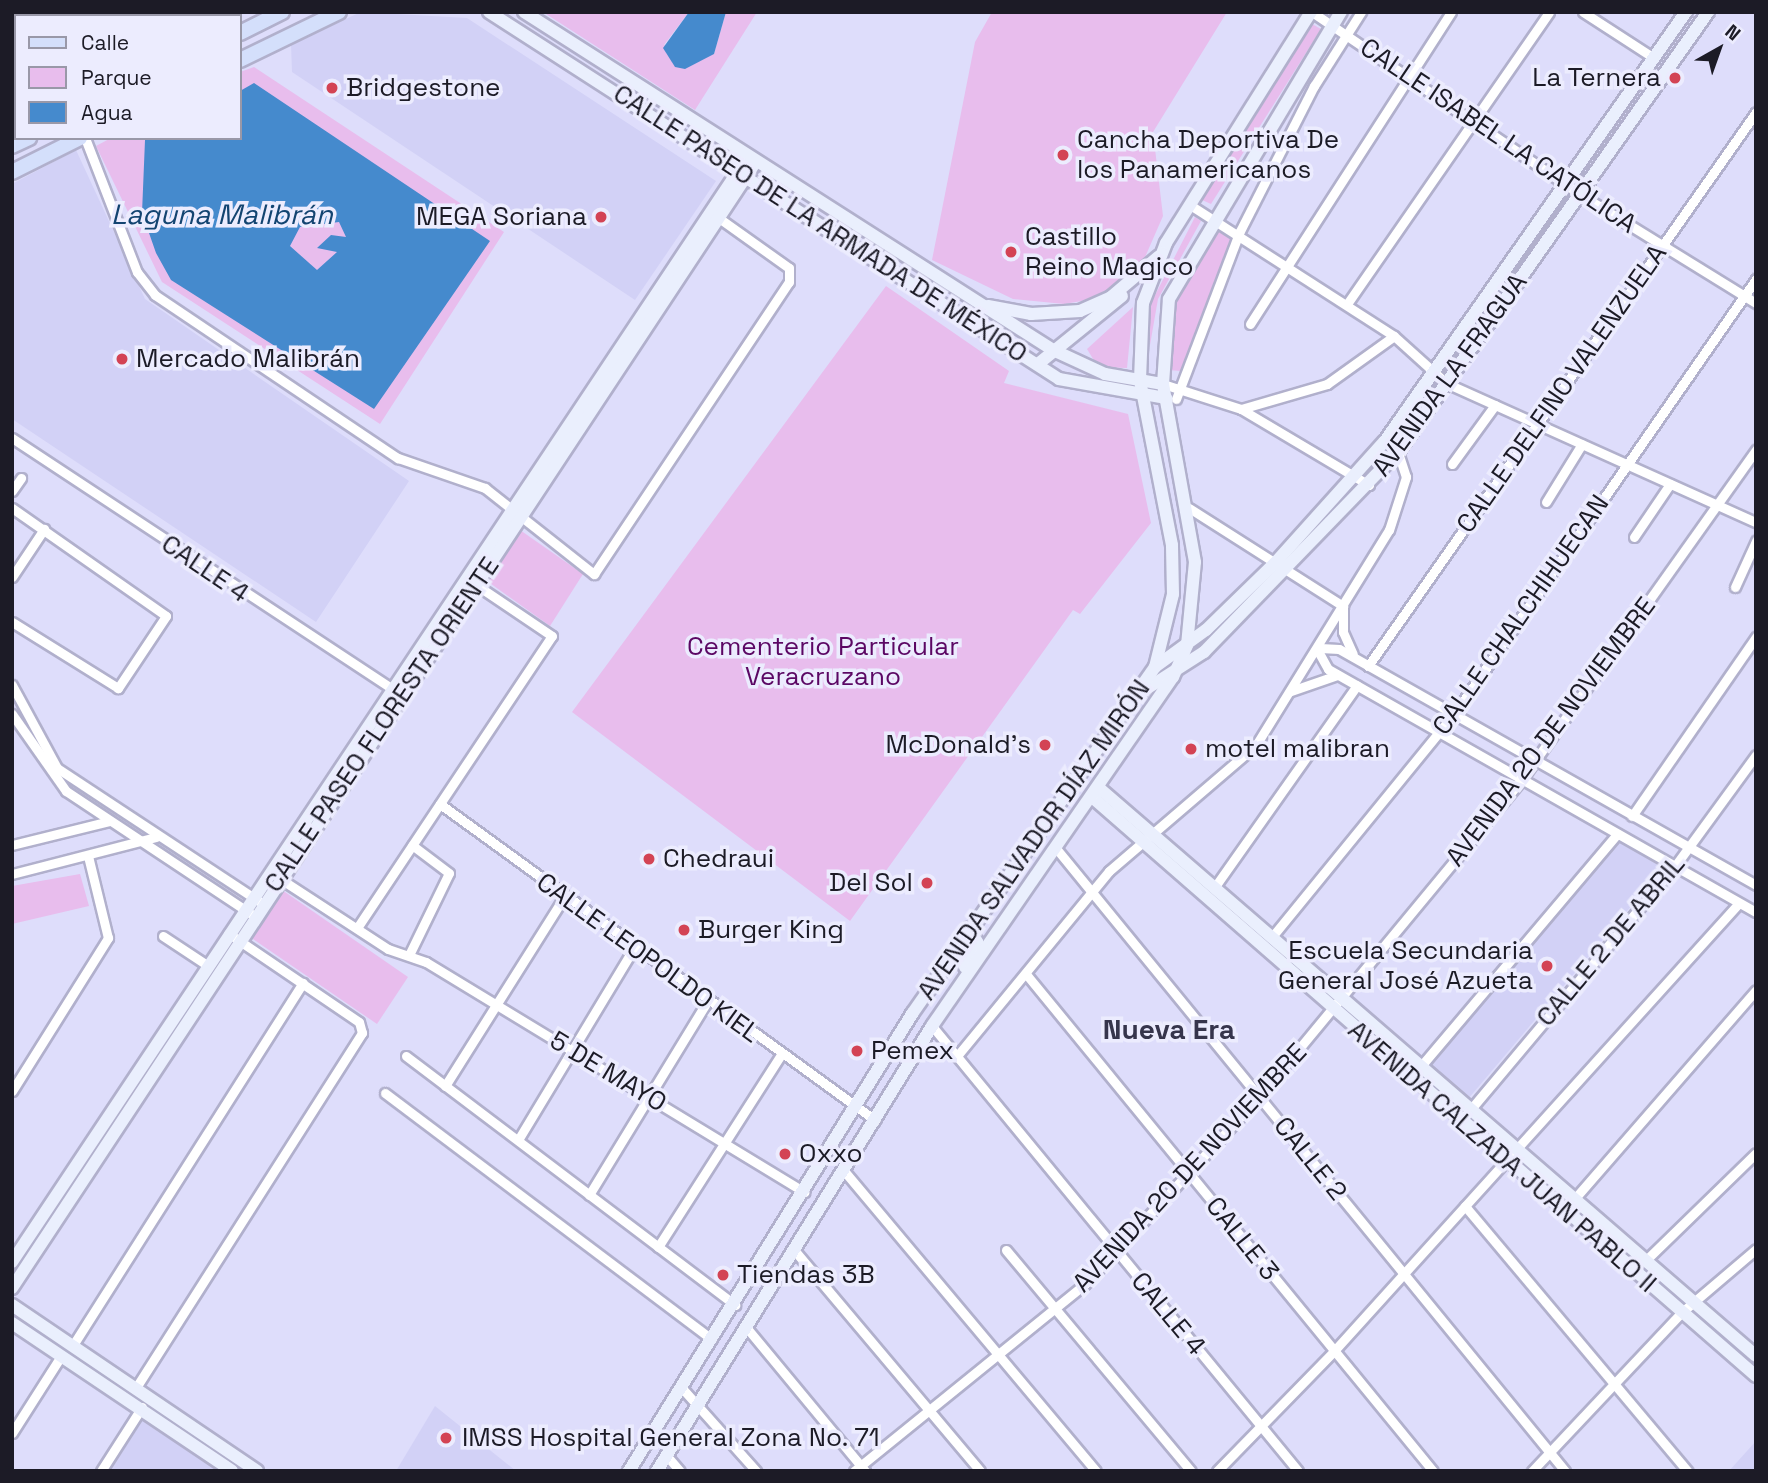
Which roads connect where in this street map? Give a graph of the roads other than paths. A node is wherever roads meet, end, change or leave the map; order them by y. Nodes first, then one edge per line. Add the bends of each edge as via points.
1 (282, 12) edge
2 (339, 12) edge
3 (489, 12) edge
4 (524, 12) edge
5 (1312, 12) edge
6 (1341, 12) edge
7 (1361, 12) edge
8 (1451, 12) edge
9 (1549, 12) edge
10 (1583, 12) edge
11 (1686, 12) edge
12 (1707, 12) edge
13 (1332, 26) junction
14 (242, 32) edge
15 (1346, 35) junction
16 (1654, 58) junction
17 (242, 59) edge
18 (1409, 78) junction
19 (641, 89) junction
20 (632, 104) junction
21 (1756, 112) edge
22 (692, 122) junction
23 (1473, 122) junction
24 (684, 137) junction
25 (79, 140) edge
26 (84, 140) edge
27 (751, 160) junction
28 (12, 172) edge
29 (742, 174) junction
30 (1564, 183) junction
31 (1581, 195) junction
32 (1190, 205) junction
33 (719, 218) junction
34 (1212, 218) junction
35 (1239, 233) junction
36 (1661, 245) junction
37 (1158, 257) junction
38 (1289, 264) junction
39 (1139, 274) junction
40 (1756, 279) edge
41 (1744, 296) junction
42 (1756, 303) edge
43 (1347, 304) junction
44 (982, 305) junction
45 (1250, 324) dead end
46 (1394, 336) junction
47 (1053, 350) junction
48 (1038, 364) junction
49 (1433, 369) junction
50 (1140, 380) junction
51 (1446, 383) junction
52 (1163, 384) junction
53 (1177, 387) junction
54 (1189, 394) junction
55 (1142, 396) junction
56 (1171, 399) junction
57 (1495, 405) junction
58 (1241, 409) junction
59 (1536, 423) junction
60 (12, 438) edge
61 (1385, 442) junction
62 (1582, 444) junction
63 (1756, 450) edge
64 (1398, 452) junction
65 (1452, 464) dead end
66 (1626, 464) junction
67 (1356, 477) junction
68 (21, 478) dead end
69 (1670, 484) junction
70 (1369, 485) junction
71 (12, 491) edge
72 (1546, 502) dead end
73 (1717, 505) junction
74 (12, 508) edge
75 (1189, 508) junction
76 (515, 515) junction
77 (1756, 522) edge
78 (44, 529) junction
79 (1633, 537) dead end
80 (1756, 541) edge
81 (1281, 566) junction
82 (12, 577) edge
83 (470, 580) junction
84 (1735, 587) dead end
85 (1343, 606) junction
86 (12, 622) edge
87 (1756, 637) edge
88 (1187, 645) junction
89 (1319, 649) junction
90 (1357, 659) junction
91 (1368, 666) junction
92 (1155, 667) junction
93 (1339, 675) junction
94 (1173, 677) junction
95 (12, 685) edge
96 (1357, 685) junction
97 (396, 691) junction
98 (1143, 691) junction
99 (1290, 691) junction
100 (1454, 714) junction
101 (14, 720) edge
102 (1439, 733) junction
103 (1756, 755) edge
104 (1535, 761) junction
105 (1521, 779) junction
106 (1095, 792) junction
107 (440, 804) junction
108 (1632, 816) junction
109 (126, 817) junction
110 (109, 821) junction
111 (1617, 834) junction
112 (156, 836) junction
113 (1146, 838) junction
114 (139, 841) junction
115 (12, 845) edge
116 (412, 845) junction
117 (1055, 847) junction
118 (1688, 848) junction
119 (88, 856) junction
120 (1675, 866) junction
121 (12, 874) edge
122 (274, 875) junction
123 (1756, 885) edge
124 (1214, 888) junction
125 (1091, 892) junction
126 (564, 897) junction
127 (258, 900) junction
128 (1738, 903) junction
129 (1756, 912) edge
130 (249, 913) junction
131 (357, 928) junction
132 (969, 929) junction
133 (163, 936) dead end
134 (233, 937) junction
135 (1271, 938) junction
136 (633, 949) junction
137 (409, 955) junction
138 (207, 965) junction
139 (968, 974) junction
140 (1026, 974) junction
141 (303, 983) junction
142 (1756, 990) edge
143 (1343, 998) junction
144 (707, 1002) junction
145 (497, 1004) junction
146 (1332, 1011) junction
147 (932, 1026) junction
148 (572, 1051) junction
149 (781, 1055) junction
150 (406, 1056) dead end
151 (957, 1056) junction
152 (1421, 1066) junction
153 (445, 1086) junction
154 (12, 1091) edge
155 (385, 1093) dead end
156 (649, 1097) junction
157 (1259, 1097) junction
158 (1471, 1108) junction
159 (857, 1109) junction
160 (876, 1120) junction
161 (1460, 1122) junction
162 (518, 1140) junction
163 (91, 1142) junction
164 (723, 1142) junction
165 (102, 1149) junction
166 (1516, 1149) junction
167 (1756, 1153) edge
168 (1505, 1162) junction
169 (845, 1172) junction
170 (1188, 1173) junction
171 (805, 1192) junction
172 (589, 1195) junction
173 (1574, 1200) junction
174 (1465, 1206) junction
175 (1563, 1212) junction
176 (658, 1247) junction
177 (1756, 1249) edge
178 (1006, 1250) dead end
179 (795, 1251) junction
180 (1116, 1252) junction
181 (1646, 1261) junction
182 (12, 1262) edge
183 (17, 1271) edge
184 (1404, 1274) junction
185 (12, 1288) edge
186 (1694, 1303) junction
187 (12, 1305) edge
188 (735, 1305) junction
189 (1055, 1311) junction
190 (1682, 1312) junction
191 (12, 1323) edge
192 (746, 1327) junction
193 (712, 1339) junction
194 (73, 1345) junction
195 (1333, 1352) junction
196 (998, 1353) junction
197 (61, 1356) junction
198 (1756, 1356) edge
199 (102, 1364) junction
200 (1756, 1376) edge
201 (94, 1377) junction
202 (1614, 1382) junction
203 (137, 1386) junction
204 (681, 1387) junction
205 (697, 1403) junction
206 (142, 1407) junction
207 (928, 1409) junction
208 (1263, 1429) junction
209 (12, 1433) edge
210 (1549, 1452) junction
211 (666, 1455) junction
212 (860, 1469) edge
213 (101, 1471) edge
214 (232, 1471) edge
215 (257, 1471) edge
216 (629, 1471) edge
217 (657, 1471) edge
218 (680, 1471) edge
219 (755, 1471) edge
220 (980, 1471) edge
221 (1096, 1471) edge
222 (1191, 1471) edge
223 (1217, 1471) edge
224 (1298, 1471) edge
225 (1433, 1471) edge
226 (1532, 1471) edge
227 (1565, 1471) edge
228 (1687, 1471) edge

1 - 14 main road
2 - 17 main road
3 - 20 main road, CALLE PASEO DE LA ARMADA DE MÉXICO
4 - 19 main road, CALLE PASEO DE LA ARMADA DE MÉXICO
5 - 13 street, CALLE ISABEL LA CATÓLICA
5 - 32 main road, AVENIDA SALVADOR DÍAZ MIRÓN
6 - 13 main road, AVENIDA SALVADOR DÍAZ MIRÓN
7 - 15 street, AVENIDA SALVADOR DÍAZ MIRÓN
8 - 18 street
9 - 23 street
10 - 16 street
11 - 16 main road, AVENIDA LA FRAGUA
12 - 31 main road, AVENIDA LA FRAGUA
13 - 15 street, CALLE ISABEL LA CATÓLICA
13 - 34 main road, AVENIDA SALVADOR DÍAZ MIRÓN
15 - 18 street, CALLE ISABEL LA CATÓLICA
15 - 35 street, AVENIDA SALVADOR DÍAZ MIRÓN
16 - 30 main road, AVENIDA LA FRAGUA
18 - 23 street, CALLE ISABEL LA CATÓLICA
18 - 38 street
19 - 20 main road
19 - 22 main road, CALLE PASEO DE LA ARMADA DE MÉXICO
20 - 24 main road, CALLE PASEO DE LA ARMADA DE MÉXICO
21 - 36 street, CALLE DELFINO VALENZUELA
22 - 24 main road
22 - 27 main road, CALLE PASEO DE LA ARMADA DE MÉXICO
23 - 30 street, CALLE ISABEL LA CATÓLICA
23 - 43 street
24 - 29 main road, CALLE PASEO DE LA ARMADA DE MÉXICO
25 - 28 main road
26 - 76 street via 137,272 155,295 398,458 485,488
27 - 29 main road, CALLE PASEO FLORESTA ORIENTE
27 - 44 main road, CALLE PASEO DE LA ARMADA DE MÉXICO
29 - 33 main road, CALLE PASEO FLORESTA ORIENTE
29 - 48 main road, CALLE PASEO DE LA ARMADA DE MÉXICO
29 - 76 main road, CALLE PASEO FLORESTA ORIENTE
30 - 31 street, CALLE ISABEL LA CATÓLICA
30 - 49 main road, AVENIDA LA FRAGUA
31 - 36 street, CALLE ISABEL LA CATÓLICA
31 - 51 main road, AVENIDA LA FRAGUA
32 - 34 street
32 - 37 main road, AVENIDA SALVADOR DÍAZ MIRÓN
33 - 76 main road, CALLE PASEO FLORESTA ORIENTE
33 - 76 street via 791,272 594,574
34 - 35 street
34 - 52 main road, AVENIDA SALVADOR DÍAZ MIRÓN via 1169,299
35 - 38 street
35 - 53 street, AVENIDA SALVADOR DÍAZ MIRÓN
36 - 41 street, CALLE ISABEL LA CATÓLICA
36 - 59 street, CALLE DELFINO VALENZUELA
37 - 39 main road
37 - 50 main road, AVENIDA SALVADOR DÍAZ MIRÓN via 1138,334
38 - 43 street
38 - 45 street
39 - 44 main road via 1080,311 1031,314
39 - 47 main road via 1089,328
40 - 41 street, CALLE CHALCHIHUECAN
41 - 42 street, CALLE ISABEL LA CATÓLICA
41 - 66 street, CALLE CHALCHIHUECAN
43 - 46 street
44 - 47 main road, CALLE PASEO DE LA ARMADA DE MÉXICO
46 - 49 street
46 - 58 street via 1327,384
47 - 48 main road
47 - 50 main road, CALLE PASEO DE LA ARMADA DE MÉXICO via 1097,372
48 - 55 main road, CALLE PASEO DE LA ARMADA DE MÉXICO via 1082,387
49 - 51 street
49 - 61 main road, AVENIDA LA FRAGUA
50 - 52 main road, CALLE PASEO DE LA ARMADA DE MÉXICO
50 - 55 main road, AVENIDA SALVADOR DÍAZ MIRÓN
51 - 57 street
51 - 64 main road, AVENIDA LA FRAGUA
52 - 53 street
52 - 56 main road, AVENIDA SALVADOR DÍAZ MIRÓN
53 - 54 street
53 - 56 street, AVENIDA SALVADOR DÍAZ MIRÓN
54 - 56 street
54 - 58 street
55 - 56 main road, CALLE PASEO DE LA ARMADA DE MÉXICO
55 - 92 main road, AVENIDA SALVADOR DÍAZ MIRÓN via 1172,545 1173,594
56 - 75 main road, AVENIDA SALVADOR DÍAZ MIRÓN
57 - 59 street
57 - 65 street
58 - 67 street
59 - 62 street
59 - 91 street, CALLE DELFINO VALENZUELA
60 - 97 street, CALLE 4
61 - 64 street
61 - 67 main road, AVENIDA LA FRAGUA
62 - 66 street
62 - 72 street
63 - 73 street, AVENIDA 20 DE NOVIEMBRE
64 - 70 main road, AVENIDA LA FRAGUA
64 - 85 street via 1405,489
66 - 69 street
66 - 100 street, CALLE CHALCHIHUECAN
67 - 70 street
67 - 81 main road, AVENIDA LA FRAGUA
68 - 71 street
69 - 73 street
69 - 79 street
70 - 81 main road, AVENIDA LA FRAGUA
73 - 77 street
73 - 104 street, AVENIDA 20 DE NOVIEMBRE
74 - 78 street
75 - 81 street
75 - 88 main road, AVENIDA SALVADOR DÍAZ MIRÓN via 1195,562
76 - 83 main road, CALLE PASEO FLORESTA ORIENTE
78 - 82 street
78 - 86 street via 166,616 118,688
80 - 84 street
81 - 85 street
81 - 88 main road, AVENIDA LA FRAGUA
81 - 94 main road, AVENIDA LA FRAGUA
83 - 97 main road, CALLE PASEO FLORESTA ORIENTE
83 - 107 street via 552,636
85 - 89 street
85 - 90 street via 1347,646
87 - 108 street
88 - 92 main road, AVENIDA LA FRAGUA
88 - 94 main road, AVENIDA SALVADOR DÍAZ MIRÓN
89 - 90 street via 1331,646
89 - 93 street via 1321,664
89 - 99 street
90 - 91 street
91 - 100 street
92 - 98 main road, AVENIDA SALVADOR DÍAZ MIRÓN
93 - 96 street
93 - 99 street
94 - 98 main road, AVENIDA LA FRAGUA
94 - 106 main road, AVENIDA SALVADOR DÍAZ MIRÓN
95 - 109 street via 57,768
96 - 102 street
96 - 124 street
97 - 122 main road, CALLE PASEO FLORESTA ORIENTE
98 - 132 main road, AVENIDA SALVADOR DÍAZ MIRÓN
99 - 113 street via 1235,768
100 - 102 street, CALLE CHALCHIHUECAN
100 - 104 street
101 - 110 street via 53,780
102 - 105 street
102 - 135 street, CALLE CHALCHIHUECAN
103 - 118 street, CALLE 2 DE ABRIL
104 - 105 street, AVENIDA 20 DE NOVIEMBRE
104 - 108 street
105 - 111 street
105 - 143 street, AVENIDA 20 DE NOVIEMBRE
106 - 113 main road, AVENIDA CALZADA JUAN PABLO II
106 - 117 main road, AVENIDA SALVADOR DÍAZ MIRÓN
107 - 116 street
107 - 126 street, CALLE LEOPOLDO KIEL
108 - 118 street
109 - 110 street
109 - 112 street
110 - 114 street
110 - 115 street
111 - 120 street
111 - 152 street
112 - 114 street
112 - 127 street
113 - 124 main road, AVENIDA CALZADA JUAN PABLO II
113 - 125 street
113 - 146 main road, AVENIDA CALZADA JUAN PABLO II
114 - 119 street
114 - 130 street
116 - 131 street
116 - 137 street via 449,873
117 - 125 street, CALLE 2
117 - 139 main road, AVENIDA SALVADOR DÍAZ MIRÓN
118 - 120 street, CALLE 2 DE ABRIL
118 - 123 street
119 - 121 street
119 - 154 street via 108,938
120 - 128 street
120 - 158 street, CALLE 2 DE ABRIL
122 - 127 main road, CALLE PASEO FLORESTA ORIENTE
122 - 131 street, 5 DE MAYO
124 - 135 main road, AVENIDA CALZADA JUAN PABLO II
125 - 140 street
125 - 157 street, CALLE 2
126 - 136 street, CALLE LEOPOLDO KIEL
126 - 145 street
127 - 130 main road, CALLE PASEO FLORESTA ORIENTE
128 - 129 street
128 - 166 street
130 - 134 main road, CALLE PASEO FLORESTA ORIENTE
131 - 137 street, 5 DE MAYO
132 - 139 main road via 978,936
132 - 159 main road, AVENIDA SALVADOR DÍAZ MIRÓN
133 - 138 street
134 - 138 main road, CALLE PASEO FLORESTA ORIENTE
134 - 141 street
134 - 165 main road, CALLE PASEO FLORESTA ORIENTE
135 - 143 main road, AVENIDA CALZADA JUAN PABLO II
136 - 144 street, CALLE LEOPOLDO KIEL
136 - 148 street
137 - 145 street, 5 DE MAYO
138 - 163 main road, CALLE PASEO FLORESTA ORIENTE
139 - 147 main road, AVENIDA SALVADOR DÍAZ MIRÓN
140 - 151 street
140 - 170 street, CALLE 3
141 - 194 street
141 - 203 street via 363,1027
142 - 173 street
143 - 146 street, AVENIDA 20 DE NOVIEMBRE
143 - 152 main road, AVENIDA CALZADA JUAN PABLO II
144 - 149 street, CALLE LEOPOLDO KIEL
144 - 156 street
145 - 148 street, 5 DE MAYO
145 - 153 street
146 - 157 street, AVENIDA 20 DE NOVIEMBRE
146 - 161 main road, AVENIDA CALZADA JUAN PABLO II
147 - 151 street, CALLE 4
147 - 160 main road, AVENIDA SALVADOR DÍAZ MIRÓN
148 - 156 street, 5 DE MAYO
148 - 162 street
149 - 159 street, CALLE LEOPOLDO KIEL
149 - 164 street
150 - 153 street
151 - 180 street, CALLE 4
152 - 158 main road, AVENIDA CALZADA JUAN PABLO II
153 - 162 street
155 - 193 street
156 - 164 street, 5 DE MAYO
156 - 172 street
157 - 170 street, AVENIDA 20 DE NOVIEMBRE
157 - 184 street, CALLE 2
158 - 161 street, CALLE 2 DE ABRIL
158 - 166 main road, AVENIDA CALZADA JUAN PABLO II
159 - 160 street, CALLE LEOPOLDO KIEL
159 - 171 main road, AVENIDA SALVADOR DÍAZ MIRÓN
160 - 169 main road, AVENIDA SALVADOR DÍAZ MIRÓN
161 - 168 main road, AVENIDA CALZADA JUAN PABLO II
162 - 172 street
163 - 165 main road
163 - 182 main road, CALLE PASEO FLORESTA ORIENTE
164 - 171 street, 5 DE MAYO
164 - 176 street
165 - 183 main road, CALLE PASEO FLORESTA ORIENTE
166 - 168 street
166 - 173 main road, AVENIDA CALZADA JUAN PABLO II
167 - 181 street
168 - 174 street
168 - 175 main road, AVENIDA CALZADA JUAN PABLO II
169 - 179 main road, AVENIDA SALVADOR DÍAZ MIRÓN
169 - 196 street
170 - 180 street, AVENIDA 20 DE NOVIEMBRE
170 - 195 street, CALLE 3
171 - 188 main road, AVENIDA SALVADOR DÍAZ MIRÓN
172 - 176 street
173 - 175 street
173 - 181 main road, AVENIDA CALZADA JUAN PABLO II
174 - 184 street
174 - 202 street
175 - 190 main road, AVENIDA CALZADA JUAN PABLO II
176 - 188 street
177 - 186 street
178 - 189 street
179 - 192 main road, AVENIDA SALVADOR DÍAZ MIRÓN
179 - 207 street
180 - 189 street, AVENIDA 20 DE NOVIEMBRE
180 - 208 street, CALLE 4
181 - 186 main road, AVENIDA CALZADA JUAN PABLO II
183 - 185 main road, CALLE PASEO FLORESTA ORIENTE
184 - 195 street
184 - 210 street, CALLE 2
186 - 190 street
186 - 198 main road, AVENIDA CALZADA JUAN PABLO II
187 - 194 main road
188 - 193 main road, AVENIDA SALVADOR DÍAZ MIRÓN
189 - 196 street, AVENIDA 20 DE NOVIEMBRE
189 - 222 street
190 - 200 main road, AVENIDA CALZADA JUAN PABLO II
190 - 202 street
191 - 197 main road
192 - 205 main road, AVENIDA SALVADOR DÍAZ MIRÓN
192 - 212 street
193 - 204 main road, AVENIDA SALVADOR DÍAZ MIRÓN
194 - 199 main road
195 - 208 street
195 - 225 street, CALLE 3
196 - 207 street, AVENIDA 20 DE NOVIEMBRE
196 - 221 street
197 - 201 main road
197 - 209 street
199 - 201 street
199 - 203 main road
201 - 206 main road
202 - 210 street
202 - 228 street
203 - 215 main road
204 - 205 street
204 - 216 main road, AVENIDA SALVADOR DÍAZ MIRÓN
205 - 211 main road, AVENIDA SALVADOR DÍAZ MIRÓN
205 - 219 street
206 - 213 street
206 - 214 main road
207 - 212 street, AVENIDA 20 DE NOVIEMBRE
207 - 220 street
208 - 223 street
208 - 224 street, CALLE 4
210 - 226 street
210 - 227 street, CALLE 2
211 - 217 main road, AVENIDA SALVADOR DÍAZ MIRÓN
211 - 218 street

